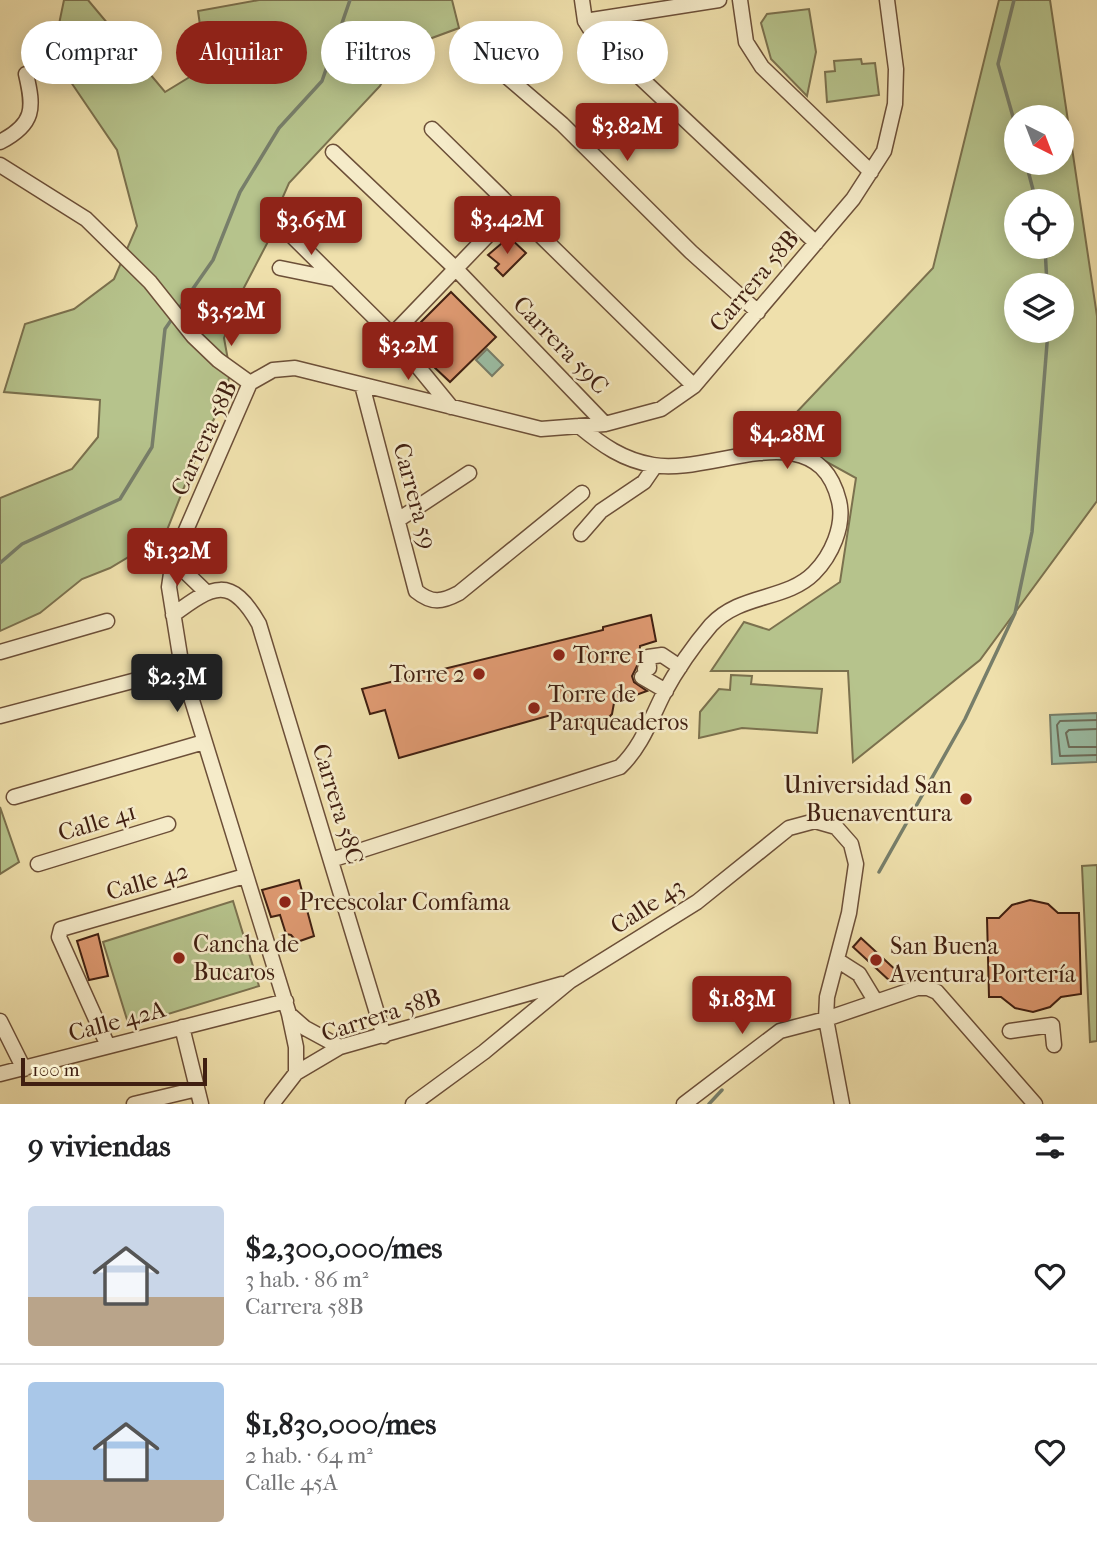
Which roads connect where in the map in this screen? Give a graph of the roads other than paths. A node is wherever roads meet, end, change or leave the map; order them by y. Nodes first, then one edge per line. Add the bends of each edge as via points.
1 (582, 0) edge
2 (719, 0) edge
3 (740, 0) edge
4 (887, 0) edge
5 (585, 21) joint
6 (28, 84) edge
7 (515, 84) edge
8 (647, 84) edge
9 (432, 129) dead end
10 (0, 142) edge
11 (333, 152) dead end
12 (0, 165) edge
13 (871, 172) junction
14 (513, 209) junction
15 (292, 236) dead end
16 (816, 243) junction
17 (281, 268) dead end
18 (456, 269) junction
19 (336, 279) junction
20 (758, 313) junction
21 (393, 335) junction
22 (250, 383) junction
23 (362, 385) junction
24 (694, 386) junction
25 (451, 408) junction
26 (604, 424) junction
27 (579, 426) junction
28 (655, 466) junction
29 (469, 473) dead end
30 (582, 493) dead end
31 (398, 520) junction
32 (581, 534) dead end
33 (173, 560) junction
34 (205, 591) junction
35 (173, 615) junction
36 (107, 621) dead end
37 (0, 652) edge
38 (680, 667) junction
39 (181, 668) junction
40 (666, 691) junction
41 (0, 716) edge
42 (204, 742) junction
43 (14, 797) dead end
44 (169, 824) dead end
45 (331, 860) junction
46 (38, 864) dead end
47 (245, 876) junction
48 (837, 960) junction
49 (570, 981) junction
50 (876, 1002) junction
51 (288, 1007) junction
52 (826, 1019) junction
53 (0, 1021) edge
54 (182, 1027) junction
55 (1010, 1031) dead end
56 (384, 1036) junction
57 (1054, 1045) dead end
58 (108, 1046) junction
59 (340, 1047) junction
60 (24, 1069) junction
61 (296, 1073) junction
62 (0, 1074) edge
63 (197, 1089) junction
64 (134, 1104) edge
65 (201, 1104) edge
66 (272, 1104) edge
67 (412, 1104) edge
68 (684, 1104) edge
69 (842, 1104) edge
70 (1035, 1104) edge

1 - 5 street
2 - 5 street
3 - 13 street via 746,42 762,67
4 - 13 street, Carrera 58B via 895,104 884,152
6 - 10 street via 33,104 27,121
7 - 20 street
8 - 16 street
9 - 14 street
11 - 18 street, Carrera 59C
12 - 22 street via 86,219 161,295 193,336
13 - 16 street, Carrera 58B
14 - 18 street
14 - 24 street
15 - 19 street
16 - 20 street, Carrera 58B
17 - 19 street
18 - 21 street
18 - 26 street, Carrera 59C
19 - 21 street
20 - 24 street, Carrera 58B
21 - 25 street
22 - 23 street, Carrera 58B via 273,370 295,368
22 - 33 street, Carrera 58B
23 - 25 street, Carrera 58B
23 - 31 street, Carrera 59
24 - 26 street, Carrera 58B via 661,408
25 - 27 street, Carrera 58B via 541,429
26 - 27 street, Carrera 58B
27 - 28 street via 620,456
28 - 32 street via 644,482 601,511
28 - 38 street via 693,466 778,450 811,459 836,486 841,509 833,549 812,575 727,610
29 - 31 street
30 - 31 street, Carrera 59 via 442,602 416,591
33 - 34 street
33 - 35 street, Carrera 58B via 169,587
34 - 35 street
34 - 45 street, Carrera 58C via 235,593 245,600 259,624
35 - 39 street, Carrera 58B
36 - 37 street
38 - 40 street
38 - 40 street via 662,656 648,657 649,668 644,673
39 - 41 street
39 - 42 street, Carrera 58B
40 - 45 street via 635,753 620,768
42 - 43 street
42 - 47 street, Carrera 58B
44 - 46 street, Calle 41
45 - 56 street, Carrera 58C
47 - 51 street, Carrera 58B
47 - 58 street, Calle 42 via 61,929 59,937
48 - 49 street, Calle 43 via 856,864 850,844 836,827 815,821 789,828 685,910
48 - 50 street via 859,974
48 - 52 street, Calle 43
49 - 56 street, Carrera 58B
49 - 67 street, Calle 43
50 - 52 street
50 - 70 street via 917,988 937,992
51 - 54 street, Calle 42A
51 - 59 street via 306,1028
51 - 61 street, Carrera 58B
52 - 68 street via 780,1031
52 - 69 street, Calle 43
53 - 60 street
54 - 58 street, Calle 42A
54 - 63 street
55 - 57 street via 1052,1025
56 - 59 street, Carrera 58B
58 - 60 street, Calle 42A
59 - 61 street, Carrera 58B
60 - 62 street, Calle 42A
61 - 66 street
63 - 64 street
63 - 65 street

